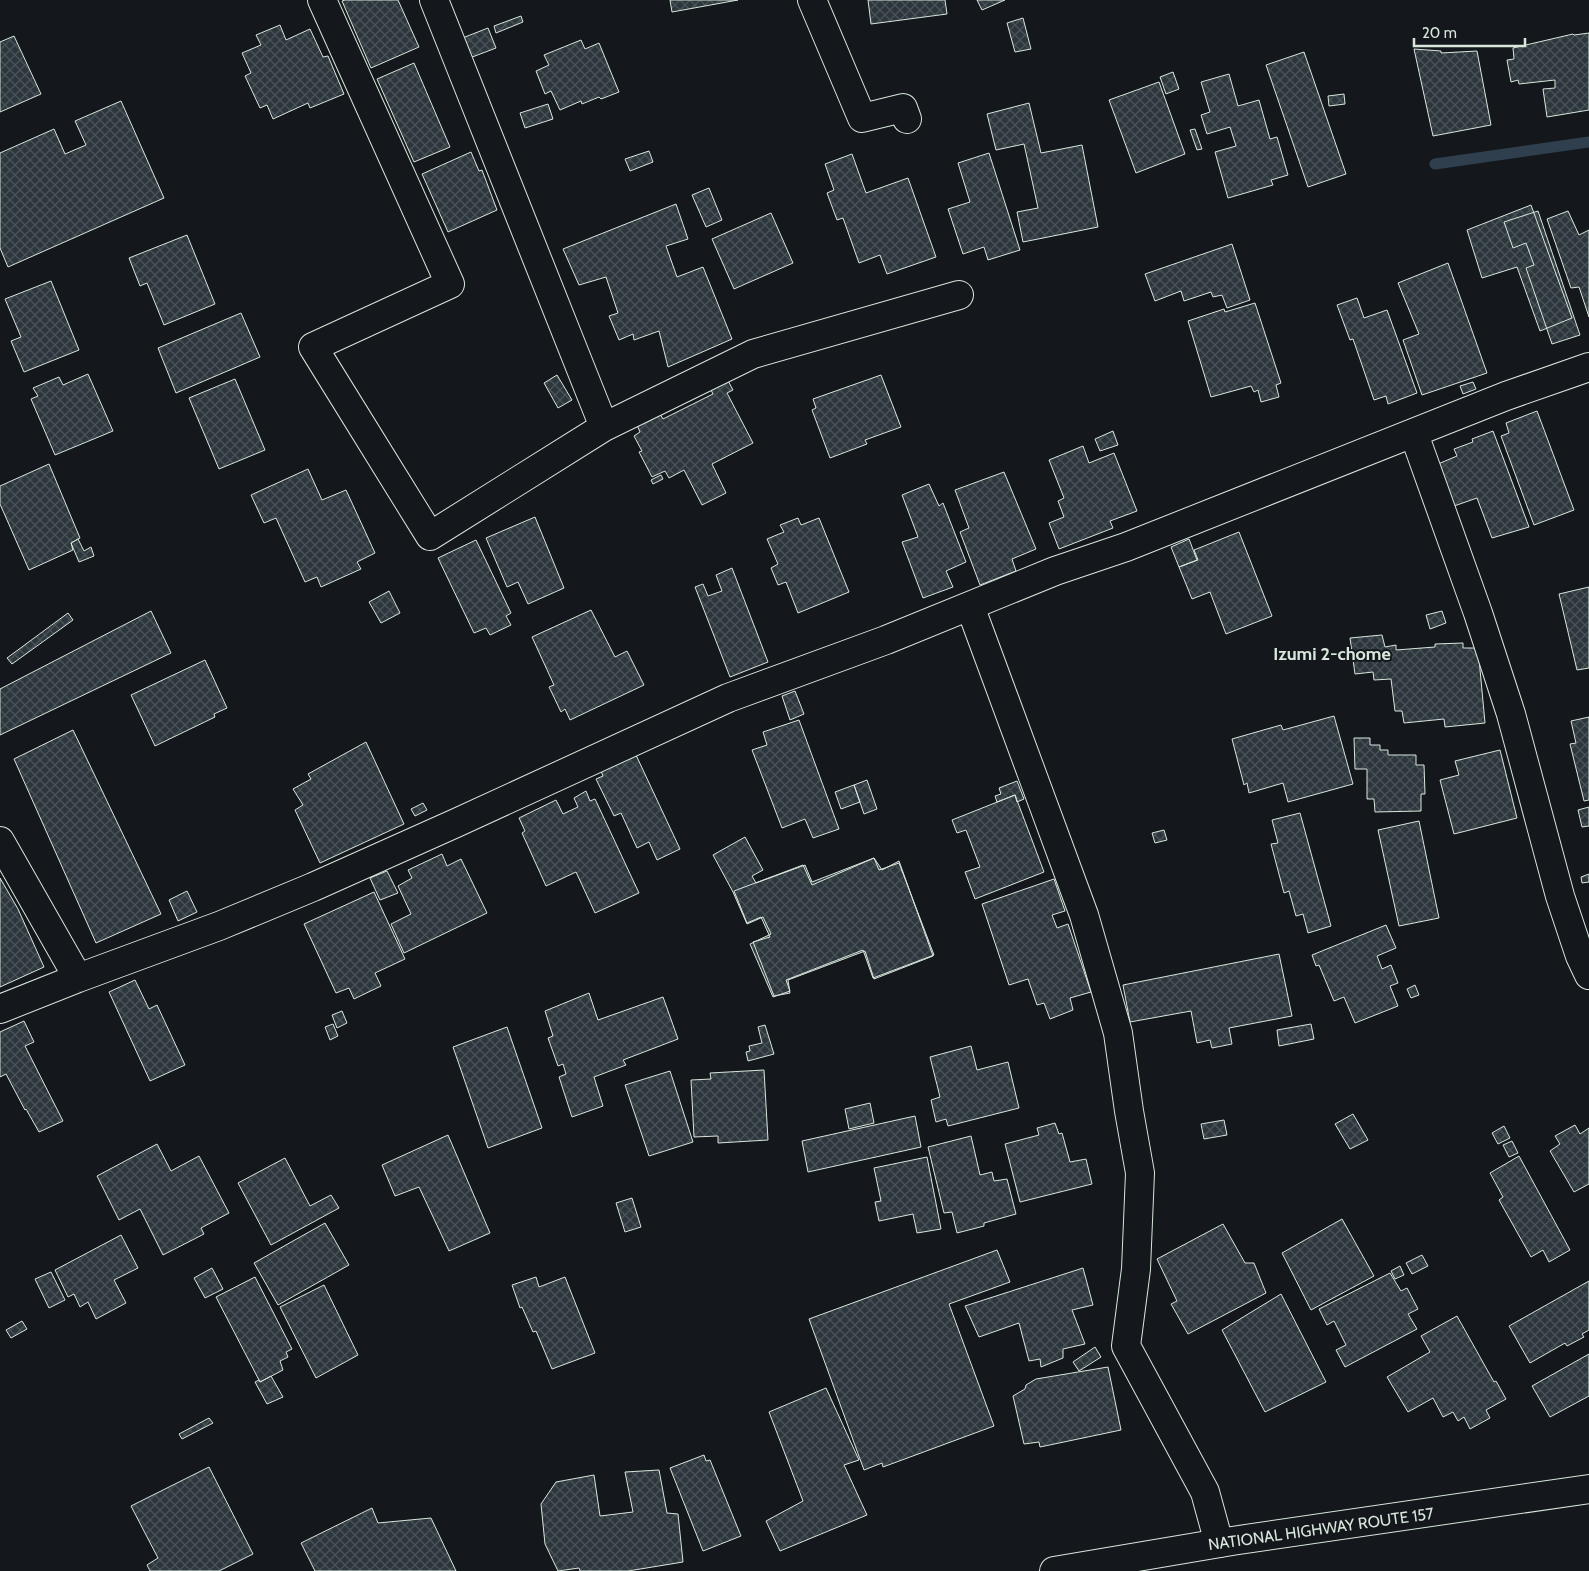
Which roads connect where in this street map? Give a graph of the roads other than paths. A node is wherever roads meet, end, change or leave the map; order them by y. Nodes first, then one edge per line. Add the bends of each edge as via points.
1 (322, 0) edge
2 (434, 0) edge
3 (812, 0) edge
4 (907, 119) dead end
5 (959, 295) dead end
6 (1589, 366) edge
7 (604, 427) junction
8 (1414, 434) junction
9 (970, 606) junction
10 (0, 841) edge
11 (1586, 961) edge
12 (78, 978) junction
13 (0, 1009) edge
14 (1589, 1489) edge
15 (1219, 1543) junction
16 (1054, 1571) edge

1 - 7 main road via 450,284 313,347 430,536
2 - 7 main road
3 - 4 main road via 862,118 903,108
5 - 7 main road via 753,354
6 - 8 main road
8 - 9 main road
8 - 11 main road via 1478,613 1508,705 1560,896
9 - 12 main road via 728,698 313,887
9 - 15 main road via 1084,915 1118,1033 1140,1173 1136,1269 1126,1346 1205,1492
10 - 12 main road
12 - 13 main road
14 - 15 main road, NATIONAL HIGHWAY ROUTE 157
15 - 16 main road, NATIONAL HIGHWAY ROUTE 157

